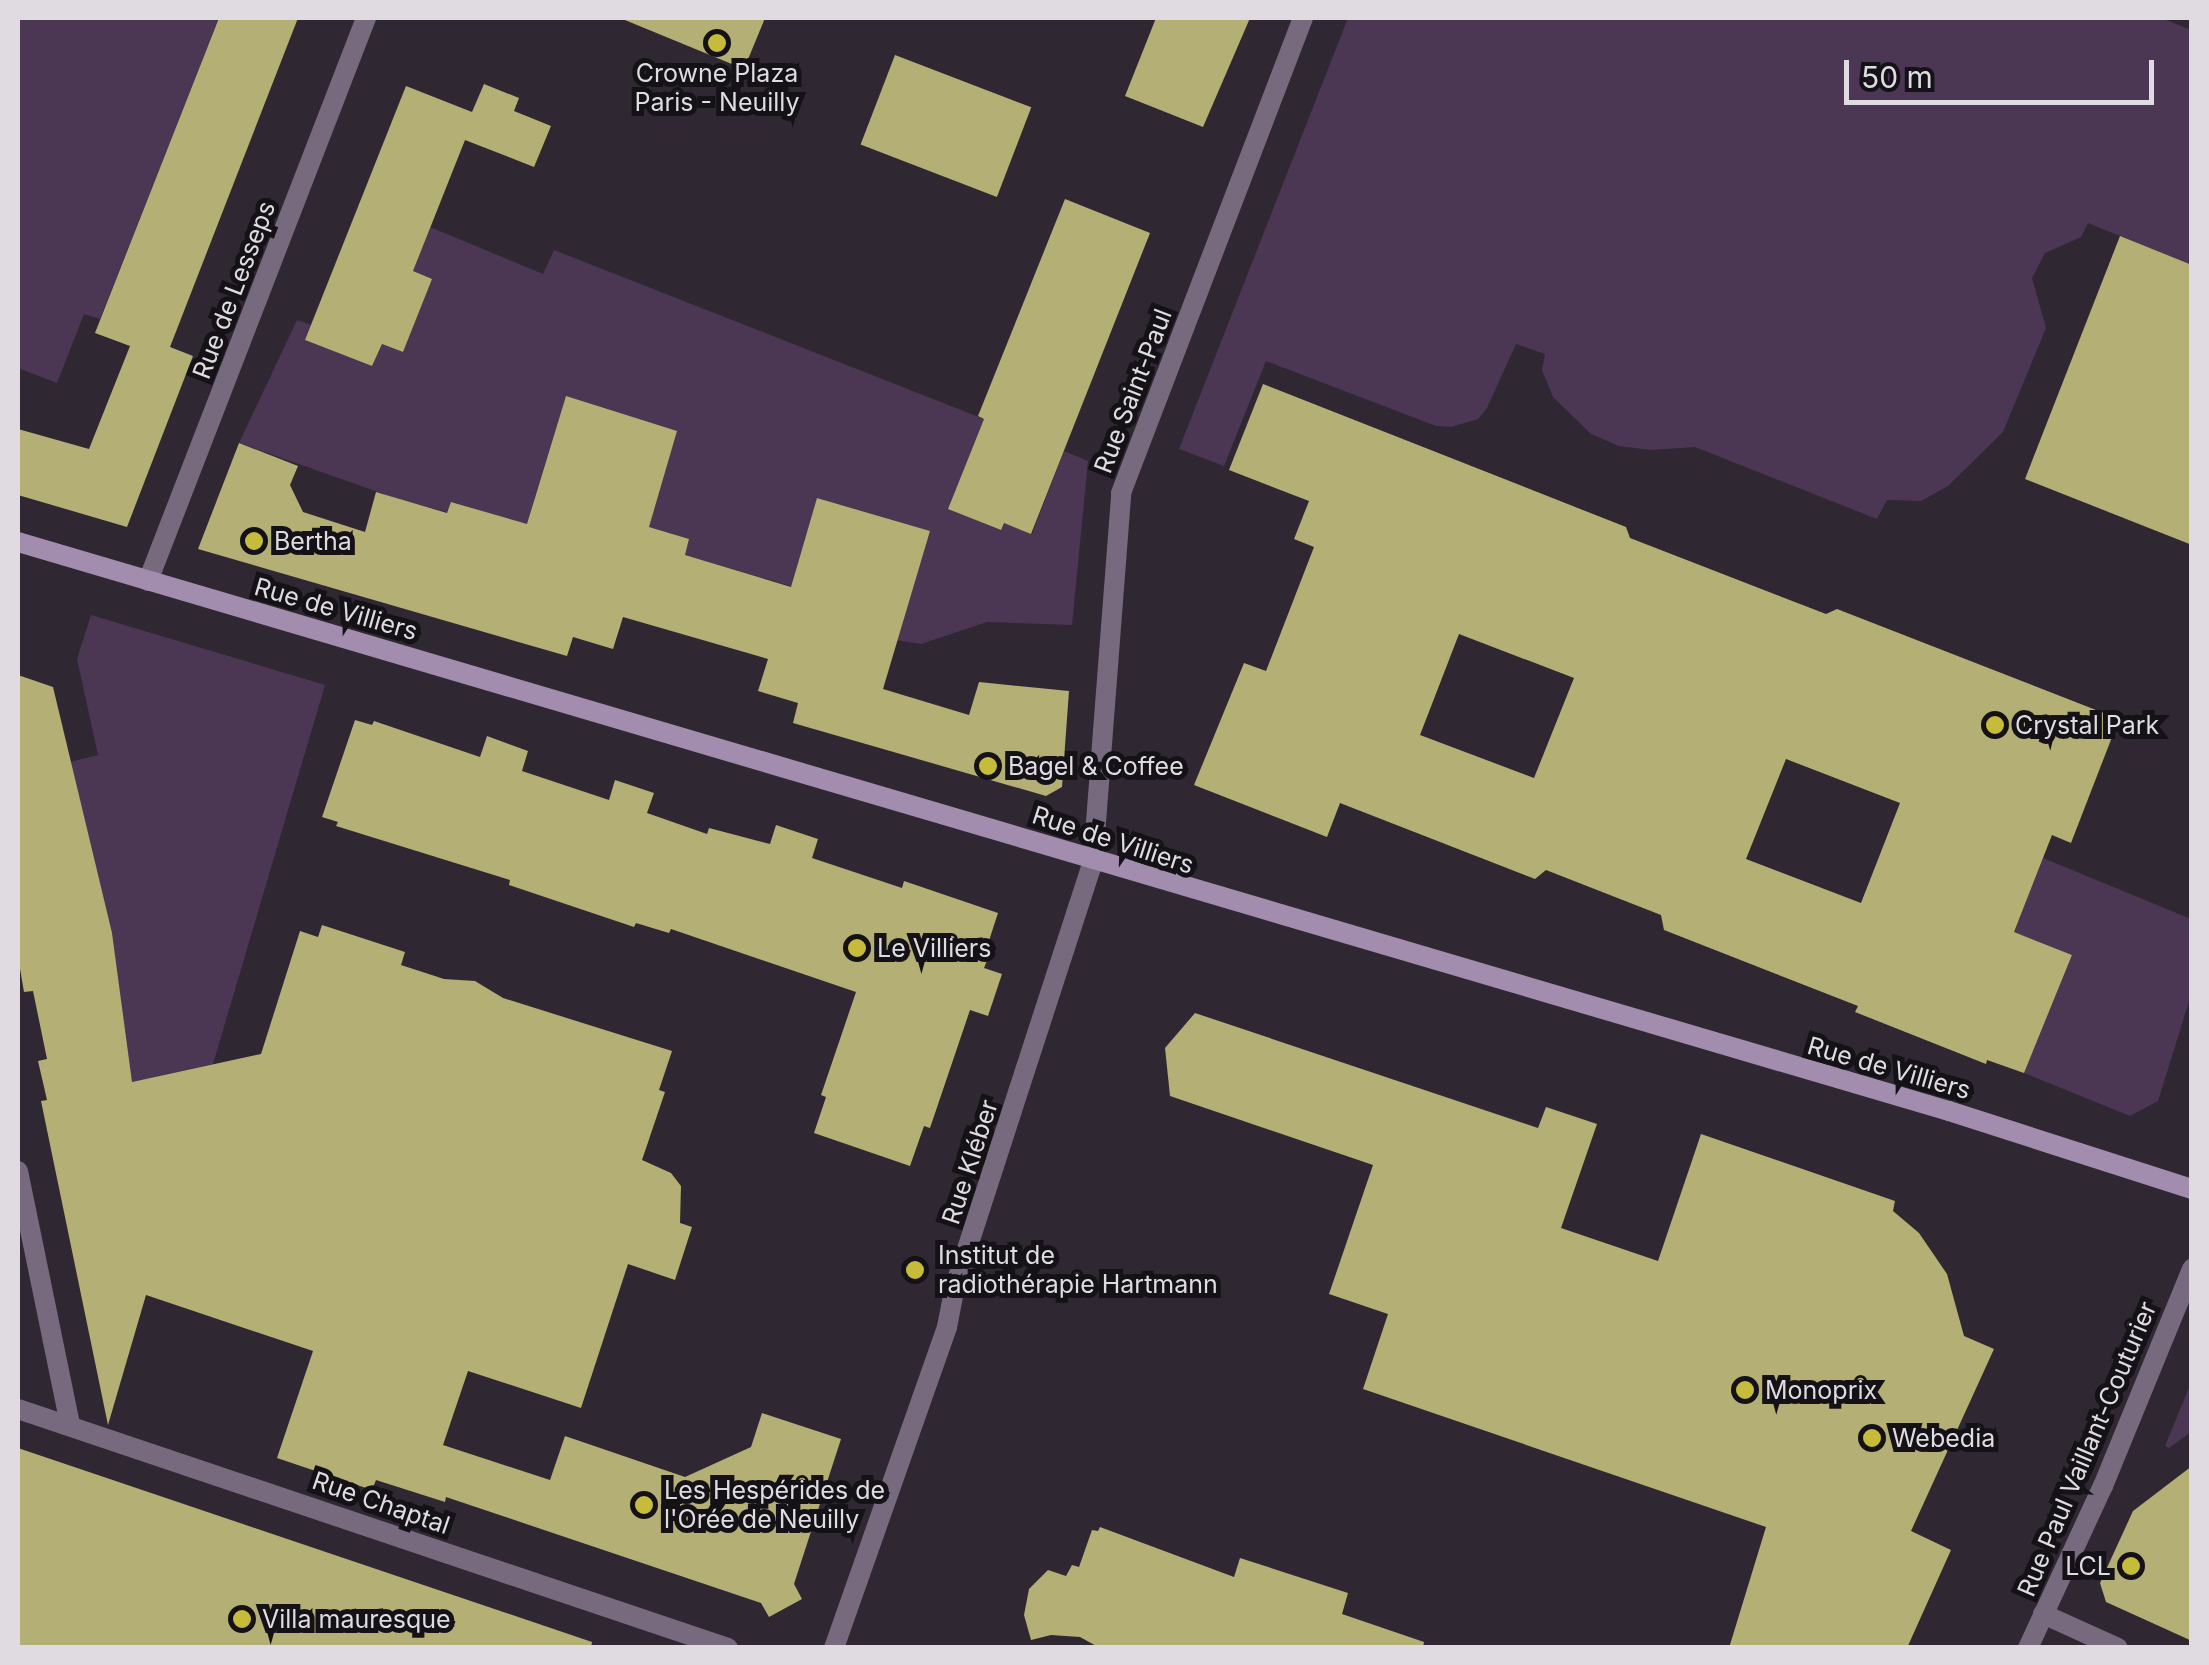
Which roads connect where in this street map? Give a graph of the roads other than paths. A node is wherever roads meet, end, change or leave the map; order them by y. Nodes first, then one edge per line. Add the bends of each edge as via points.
1 (366, 18) edge
2 (1304, 18) edge
3 (18, 542) edge
4 (148, 581) junction
5 (1093, 861) junction
6 (18, 1171) edge
7 (2192, 1189) edge
8 (2192, 1270) edge
9 (18, 1409) edge
10 (70, 1424) junction
11 (2043, 1614) junction
12 (728, 1648) edge
13 (834, 1648) edge
14 (2028, 1648) edge
15 (2118, 1648) edge

1 - 4 street, Rue de Lesseps
2 - 5 street, Rue Saint-Paul via 1121,493
3 - 4 street, Rue de Villiers
4 - 5 street, Rue de Villiers
5 - 7 street, Rue de Villiers
5 - 13 street, Rue Kléber via 946,1327
6 - 10 street
8 - 11 street, Rue Paul Vaillant-Couturier
9 - 10 street, Rue Chaptal
10 - 12 street, Rue Chaptal
11 - 14 street, Rue Paul Vaillant-Couturier
11 - 15 street

